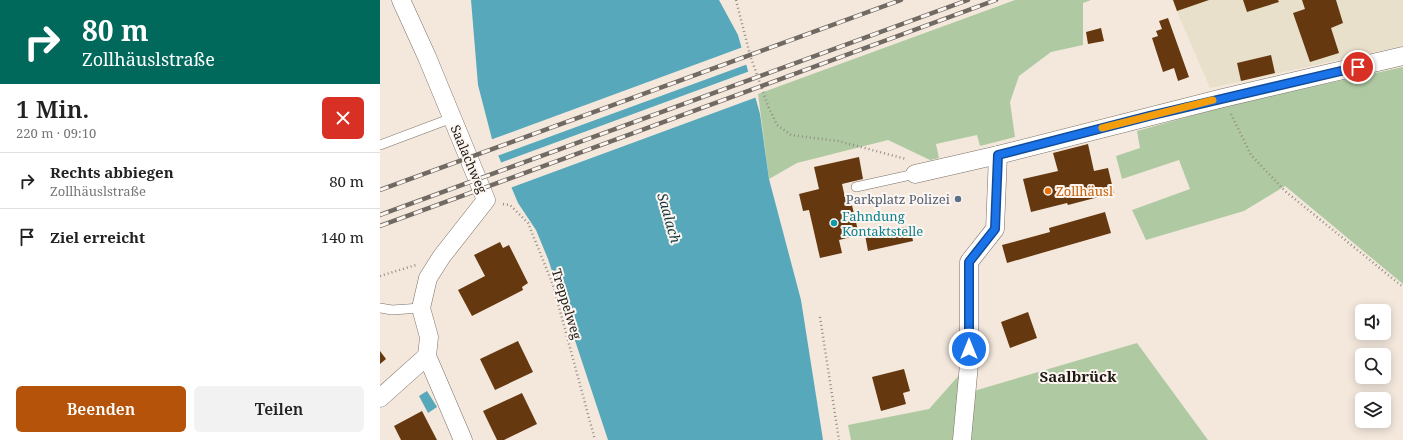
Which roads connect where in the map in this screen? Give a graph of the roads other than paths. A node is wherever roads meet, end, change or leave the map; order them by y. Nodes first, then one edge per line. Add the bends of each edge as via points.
1 (400, 0) edge
2 (1403, 56) edge
3 (452, 118) junction
4 (380, 145) edge
5 (998, 155) junction
6 (911, 166) joint
7 (856, 187) dead end
8 (380, 308) edge
9 (421, 308) junction
10 (427, 356) junction
11 (380, 398) edge
12 (463, 440) edge
13 (962, 440) edge

1 - 3 street, Saalachweg
2 - 5 street via 1222,98
3 - 4 lane
3 - 9 street, Saalachweg via 486,200 428,278
5 - 6 street
5 - 13 street via 995,229 969,262 969,364
6 - 7 lane
8 - 9 lane
9 - 10 street, Saalachweg via 429,337
10 - 11 street
10 - 12 street

